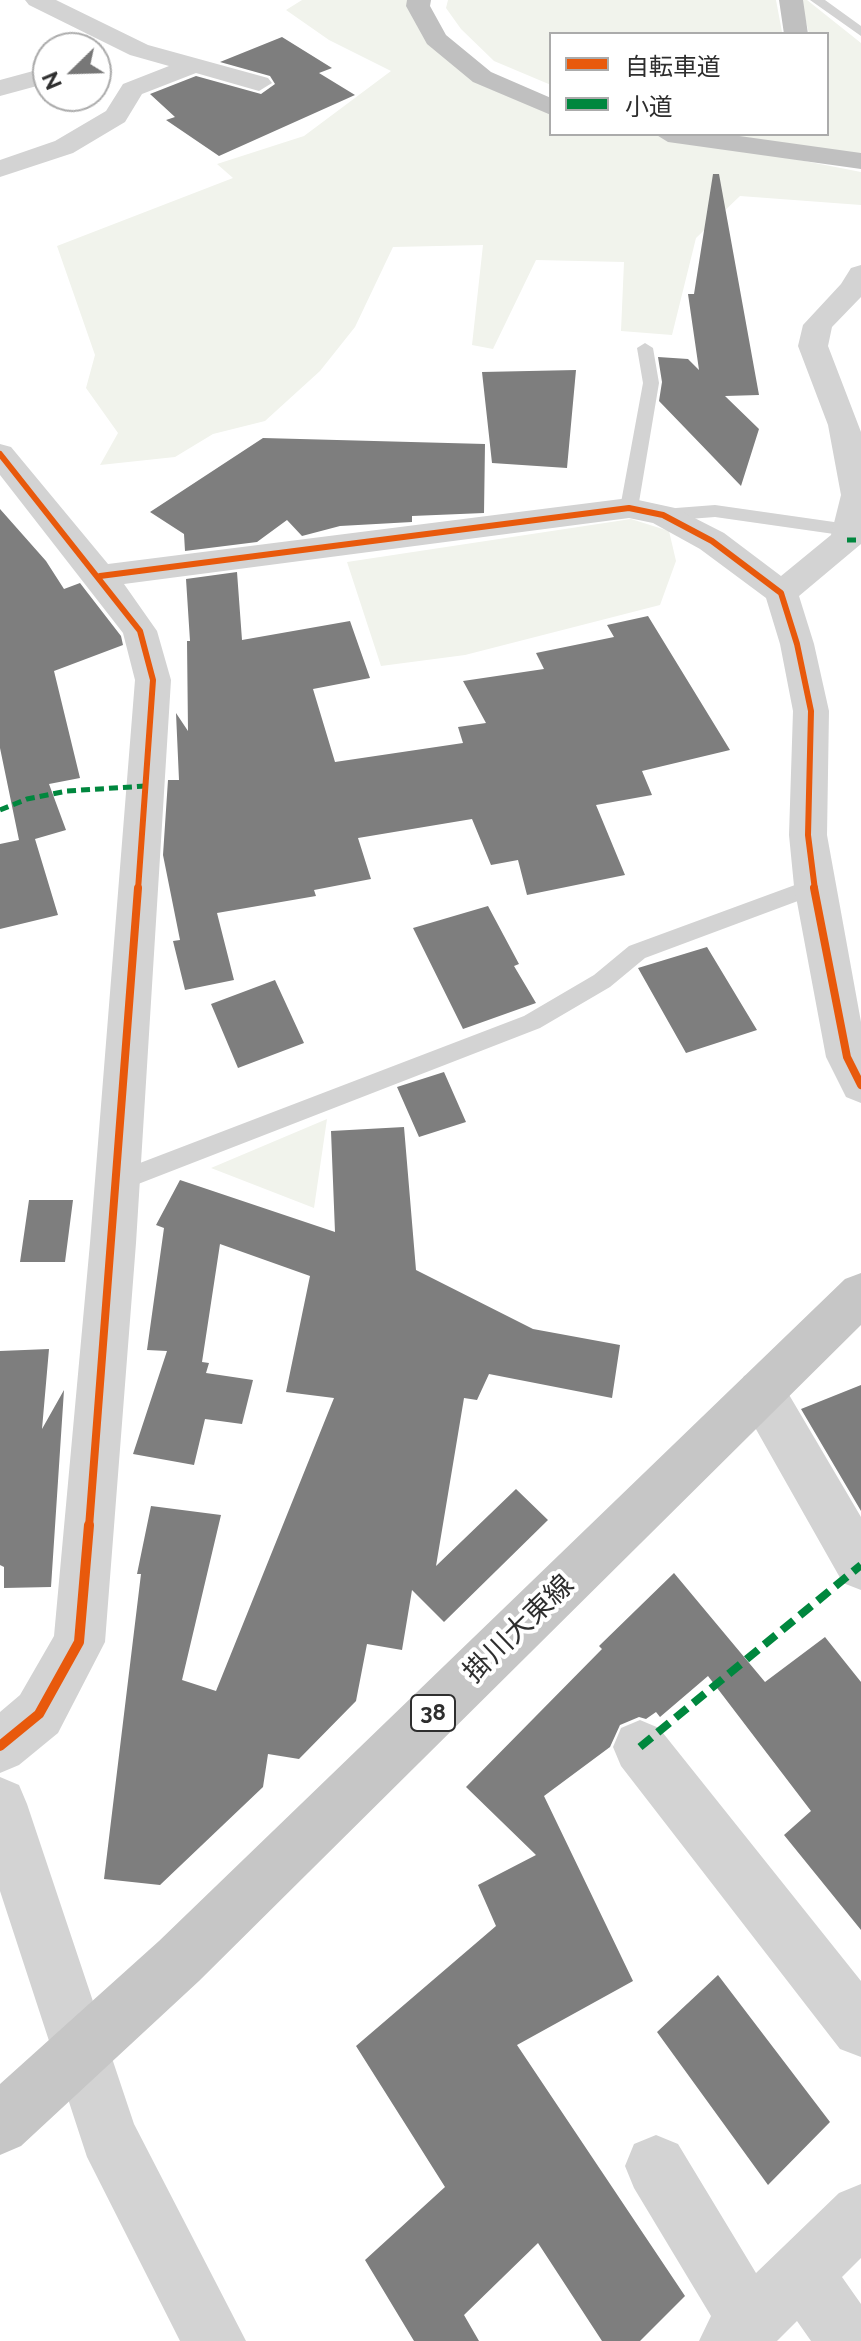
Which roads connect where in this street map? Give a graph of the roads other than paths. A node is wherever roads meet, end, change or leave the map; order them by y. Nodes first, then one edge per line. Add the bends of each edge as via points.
1 (37, 0) edge
2 (419, 0) edge
3 (434, 0) edge
4 (791, 0) edge
5 (817, 0) edge
6 (796, 32) edge
7 (861, 32) edge
8 (139, 50) junction
9 (112, 57) edge
10 (195, 65) junction
11 (254, 76) dead end
12 (32, 79) edge
13 (0, 88) edge
14 (549, 93) edge
15 (549, 106) edge
16 (682, 136) edge
17 (861, 161) edge
18 (0, 169) edge
19 (861, 274) edge
20 (645, 348) dead end
21 (0, 454) edge
22 (629, 508) junction
23 (663, 515) junction
24 (848, 530) junction
25 (100, 576) junction
26 (781, 593) junction
27 (814, 886) junction
28 (861, 1085) edge
29 (115, 1183) junction
30 (861, 1294) edge
31 (761, 1392) junction
32 (861, 1565) edge
33 (0, 1746) edge
34 (640, 1747) dead end
35 (0, 1804) edge
36 (861, 2028) edge
37 (79, 2051) junction
38 (0, 2125) edge
39 (656, 2166) dead end
40 (861, 2215) edge
41 (801, 2273) junction
42 (740, 2332) edge
43 (214, 2341) edge
44 (849, 2341) edge

1 - 8 street
2 - 15 highway via 436,39 482,77
3 - 14 highway via 433,8 471,55
4 - 6 highway
5 - 7 lane
8 - 9 street
8 - 10 street
10 - 11 street
10 - 18 street via 132,89 116,116 64,147
12 - 13 street
16 - 17 highway
19 - 24 street via 818,325 813,346 844,425 857,495
20 - 22 lane via 651,383
21 - 25 street
22 - 23 street
22 - 25 street
23 - 24 lane via 715,511
23 - 26 street via 712,541
24 - 26 street via 847,540
25 - 29 street via 140,631 153,680
26 - 27 street via 811,711 808,835
27 - 28 street via 847,1057
27 - 29 lane via 637,952 602,981 532,1022
29 - 33 street via 79,1642 39,1714
30 - 31 main road, 掛川大東線 / 38
31 - 32 street
31 - 37 main road, 掛川大東線 / 38 via 179,1961
34 - 36 street
35 - 37 street
37 - 38 main road, 掛川大東線 / 38
37 - 43 street via 108,2136
39 - 42 street
40 - 41 street
41 - 42 street
41 - 44 street

